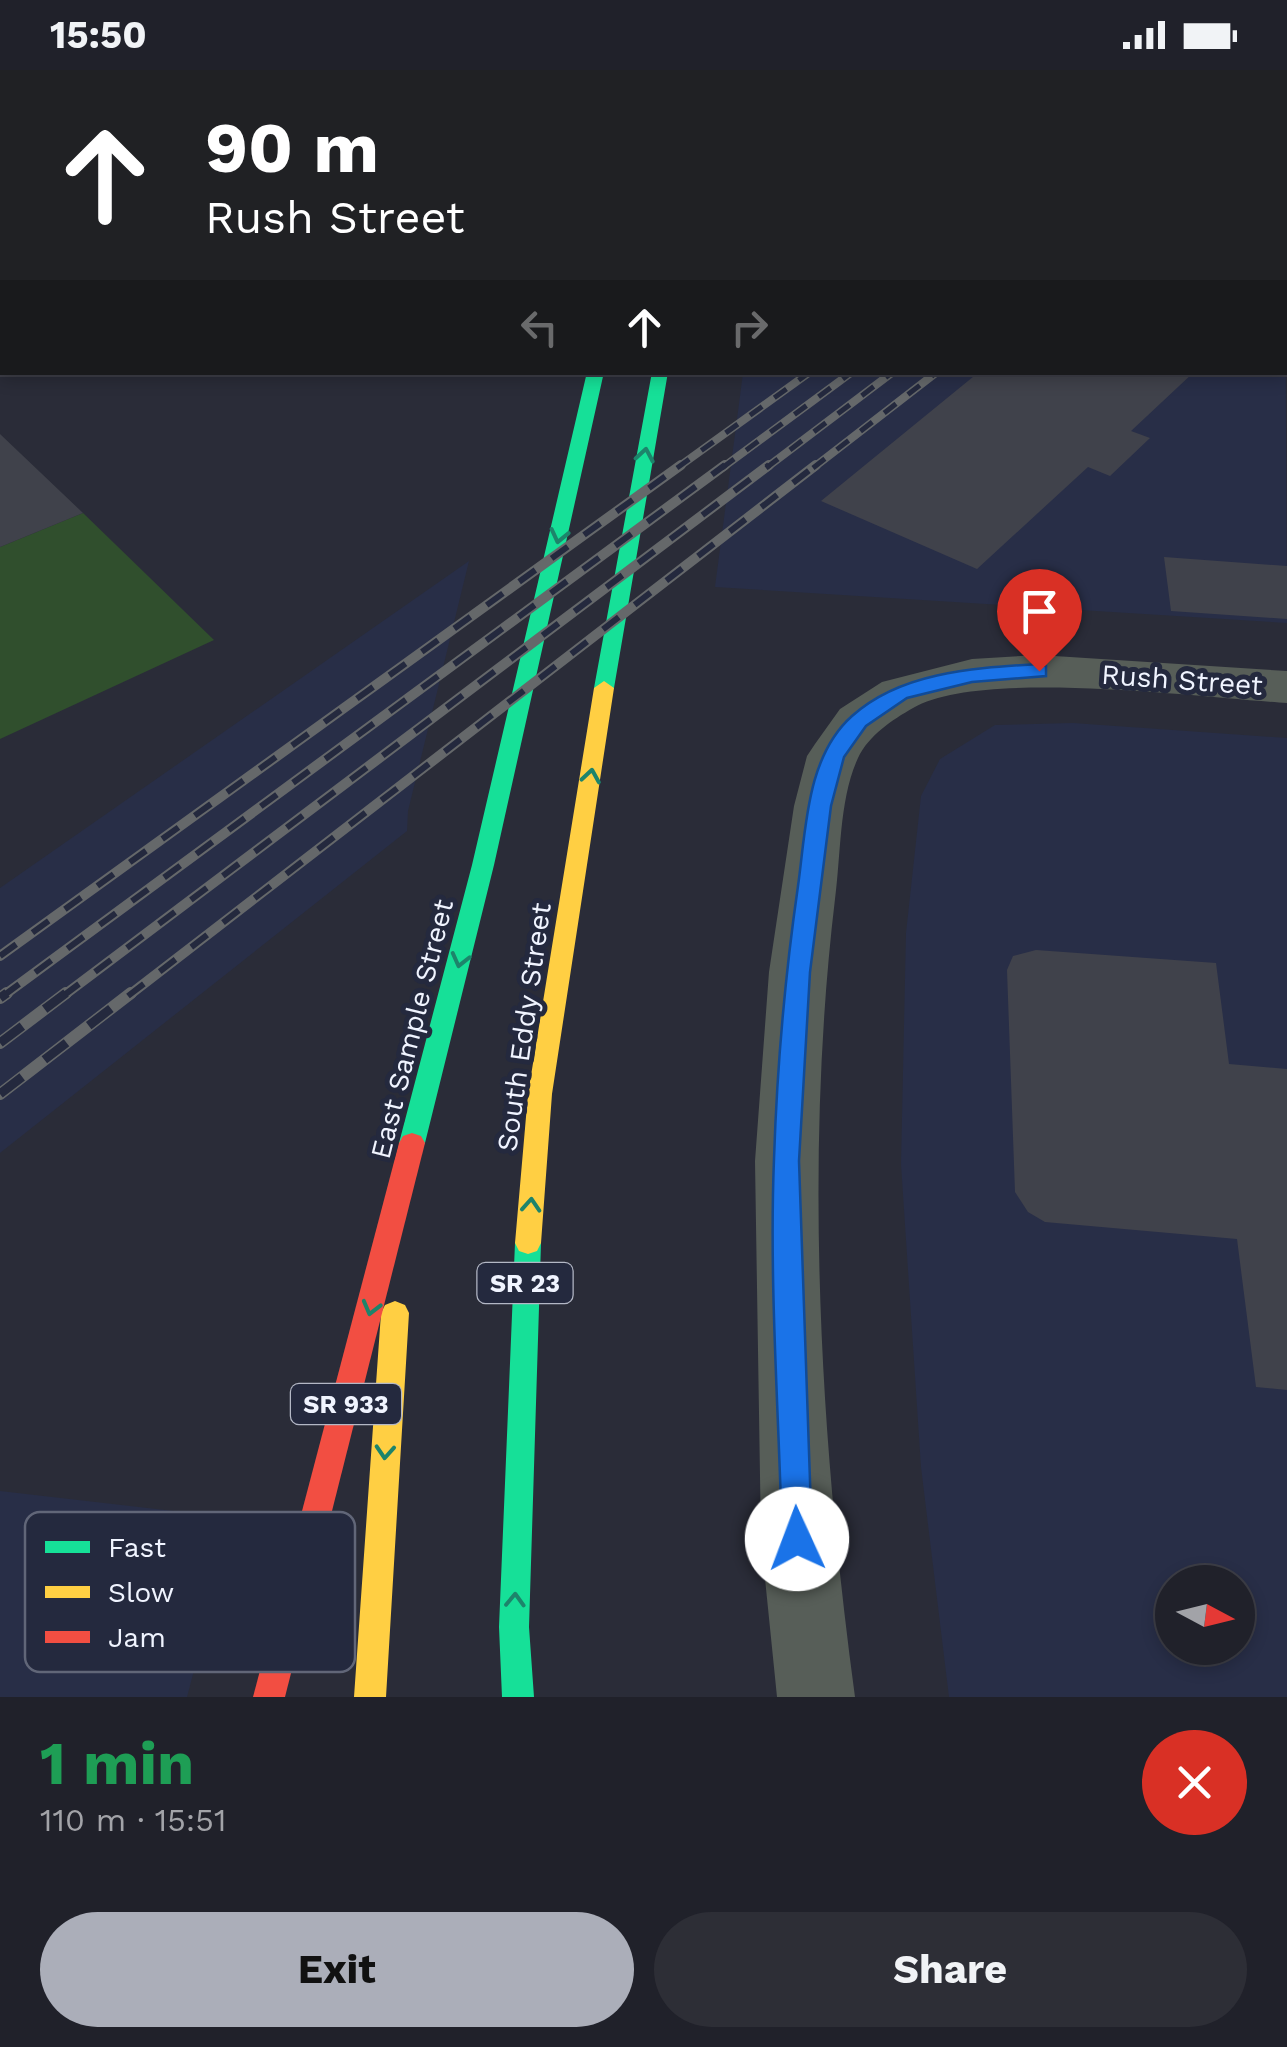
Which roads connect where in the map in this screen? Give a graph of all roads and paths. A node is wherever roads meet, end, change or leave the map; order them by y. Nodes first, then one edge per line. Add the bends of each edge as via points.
1 (595, 375) edge
2 (659, 375) edge
3 (1287, 687) edge
4 (422, 1112) junction
5 (317, 1512) edge
6 (276, 1672) edge
7 (269, 1697) edge
8 (370, 1697) edge
9 (518, 1697) edge
10 (816, 1697) edge

1 -> 4 main road, East Sample Street
9 -> 2 main road, South Eddy Street / SR 23 via 514,1627 524,1314 540,1094
3 - 10 street, Rush Street via 1039,671 972,675 900,693 858,722 833,756 798,972 786,1161 797,1539
4 -> 5 main road, East Sample Street / SR 933
4 -> 8 main road via 396,1306
6 -> 7 main road, East Sample Street / SR 933

